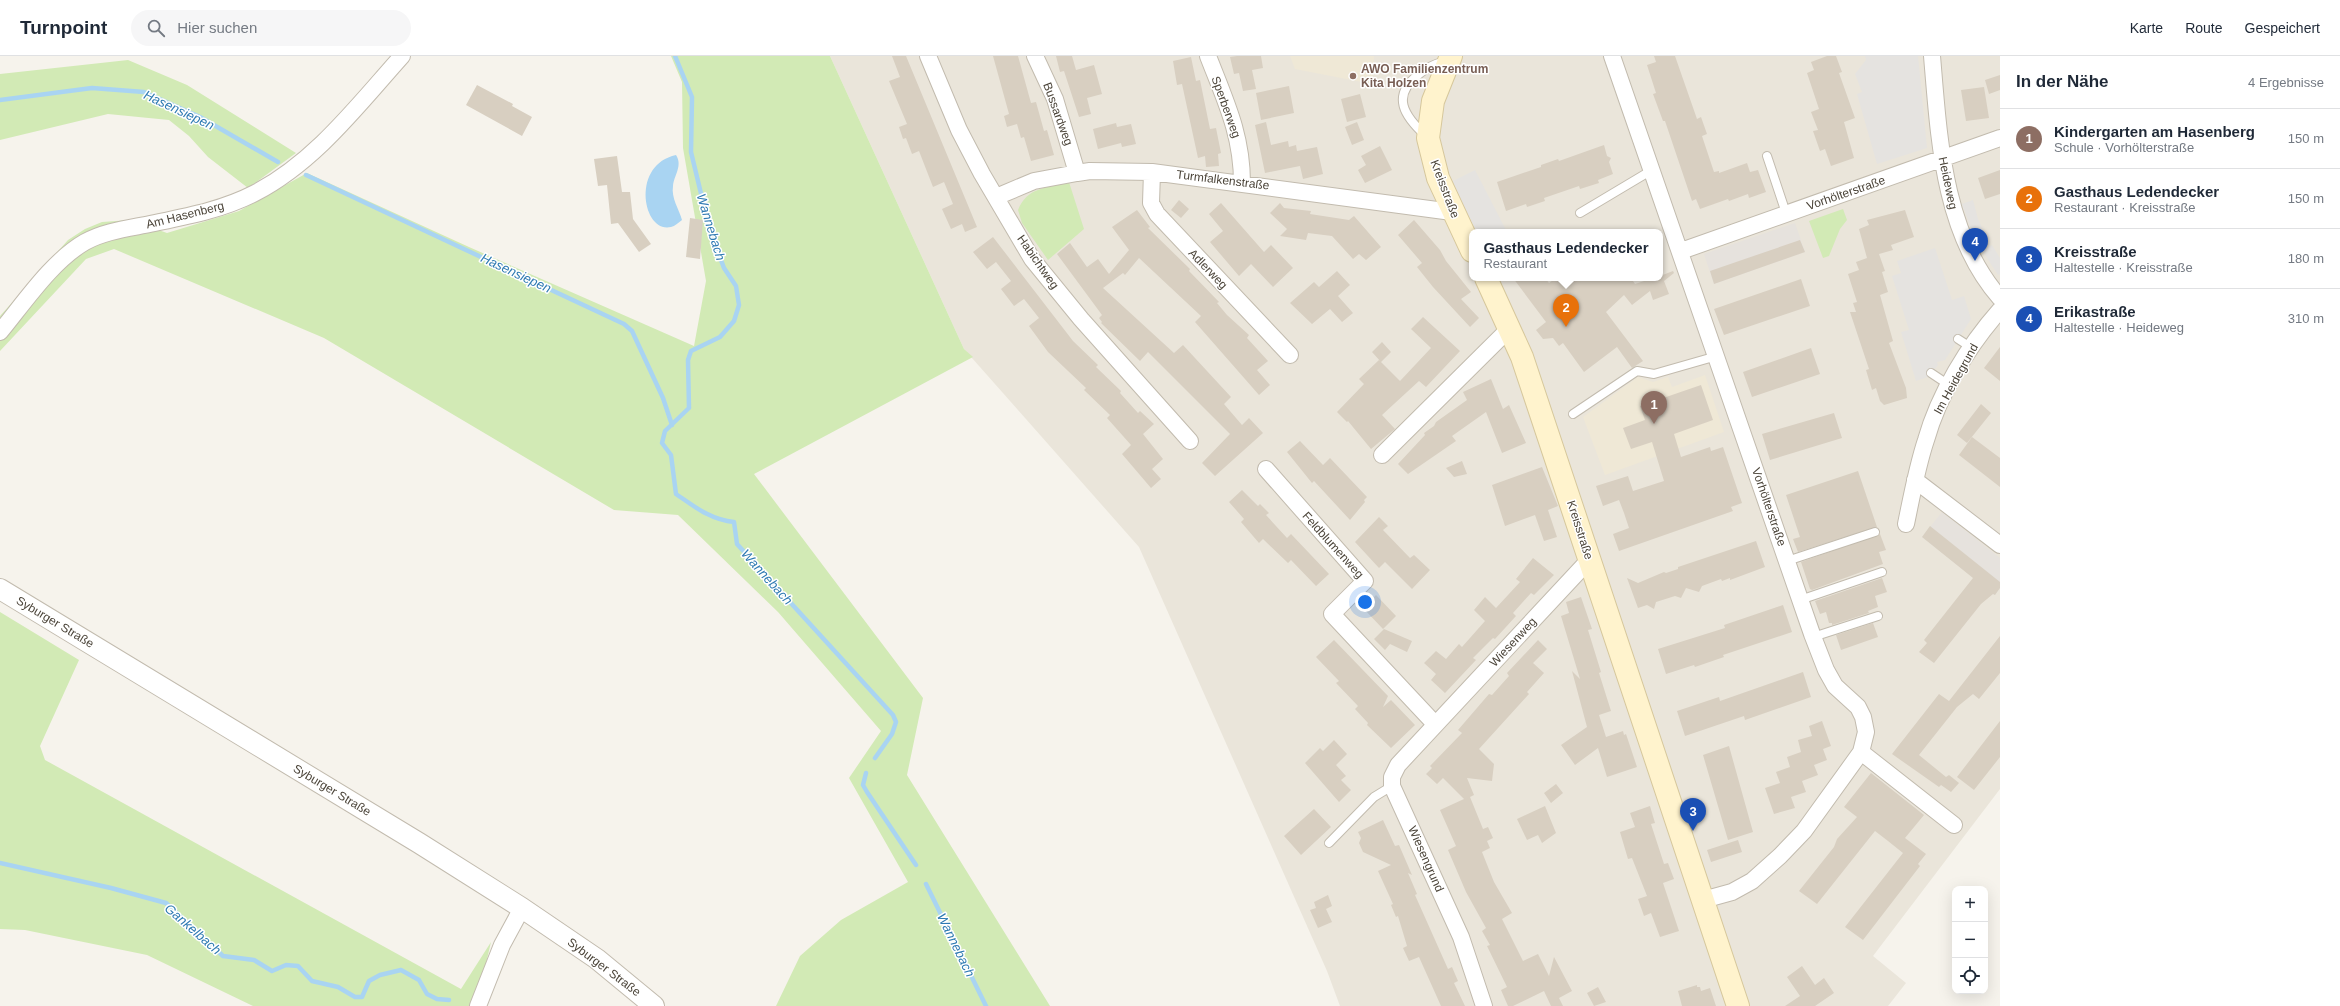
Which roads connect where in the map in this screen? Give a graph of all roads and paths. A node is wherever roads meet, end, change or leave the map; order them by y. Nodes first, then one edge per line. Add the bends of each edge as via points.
1 (402, 56) edge
2 (928, 56) edge
3 (1035, 56) edge
4 (1208, 56) edge
5 (1612, 56) edge
6 (1932, 56) edge
7 (1450, 58) edge
8 (1428, 138) junction
9 (2000, 138) edge
10 (1767, 156) dead end
11 (1943, 159) junction
12 (1652, 170) junction
13 (1152, 172) junction
14 (1077, 173) junction
15 (1242, 183) junction
16 (996, 198) junction
17 (1452, 212) junction
18 (1580, 213) dead end
19 (1786, 213) junction
20 (1469, 244) edge
21 (1681, 251) junction
22 (1487, 281) edge
23 (2000, 298) edge
24 (2000, 310) edge
25 (1510, 328) junction
26 (0, 332) edge
27 (1958, 339) dead end
28 (1972, 348) junction
29 (1290, 355) dead end
30 (1717, 356) junction
31 (1931, 373) dead end
32 (1949, 385) junction
33 (1573, 414) dead end
34 (1190, 441) dead end
35 (1382, 455) dead end
36 (1266, 469) dead end
37 (1915, 480) junction
38 (1906, 524) dead end
39 (1875, 532) dead end
40 (2000, 545) edge
41 (1590, 559) junction
42 (1787, 561) junction
43 (1882, 572) dead end
44 (0, 589) edge
45 (1800, 600) junction
46 (1878, 616) dead end
47 (1813, 637) junction
48 (1435, 724) junction
49 (1861, 752) junction
50 (1392, 786) junction
51 (1954, 825) dead end
52 (1329, 843) dead end
53 (1703, 900) junction
54 (522, 908) junction
55 (478, 1006) edge
56 (654, 1006) edge
57 (1484, 1006) edge
58 (1738, 1006) edge

1 - 26 street, Am Hasenberg via 322,144 280,178 236,202 205,213 100,234 83,243 57,264
2 - 16 street, Habichtweg via 958,130
3 - 14 street, Bussardweg via 1055,99
4 - 15 street, Sperberweg via 1237,131 1242,156
5 - 12 street, Vorhölterstraße
6 - 11 street, Heideweg via 1937,124
7 - 8 main road, Kreisstraße via 1433,101
7 - 8 lane via 1431,65 1409,82 1403,92 1407,115
8 - 17 main road, Kreisstraße via 1438,178
9 - 11 street, Vorhölterstraße
10 - 19 lane
11 - 19 street, Vorhölterstraße
11 - 23 street, Heideweg via 1960,230 1981,271
12 - 18 lane
12 - 21 street, Vorhölterstraße
13 - 14 street, Turmfalkenstraße
13 - 15 street, Turmfalkenstraße
13 - 29 street, Adlerweg via 1151,202 1157,214
14 - 16 street, Turmfalkenstraße via 1034,181
15 - 17 street, Turmfalkenstraße
16 - 34 street, Habichtweg via 1032,259 1081,319
17 - 20 main road, Kreisstraße
19 - 21 street, Vorhölterstraße
21 - 30 street, Vorhölterstraße
22 - 25 main road, Kreisstraße
24 - 28 street, Im Heidegrund
25 - 35 street
25 - 41 main road, Kreisstraße
27 - 28 lane
28 - 32 street, Im Heidegrund
30 - 33 lane via 1654,374 1637,371
30 - 42 street, Vorhölterstraße
31 - 32 lane
32 - 37 street, Im Heidegrund via 1926,438
36 - 48 street, Feldblumenweg via 1365,581 1332,614
37 - 38 street, Im Heidegrund
37 - 40 street
39 - 42 lane
41 - 48 street, Wiesenweg
41 - 53 main road, Kreisstraße
42 - 45 street, Vorhölterstraße
43 - 45 lane
44 - 54 street, Syburger Straße
45 - 47 street, Vorhölterstraße
46 - 47 lane
47 - 49 street, Vorhölterstraße via 1835,686 1858,707 1863,717 1866,732
48 - 50 street via 1398,765 1392,776
49 - 51 street
49 - 53 street, Vorhölterstraße via 1804,832 1780,856 1752,880 1732,892
50 - 52 lane via 1374,797
50 - 57 street, Wiesengrund via 1461,937
53 - 58 main road, Kreisstraße
54 - 55 street via 502,945
54 - 56 street, Syburger Straße via 597,960

